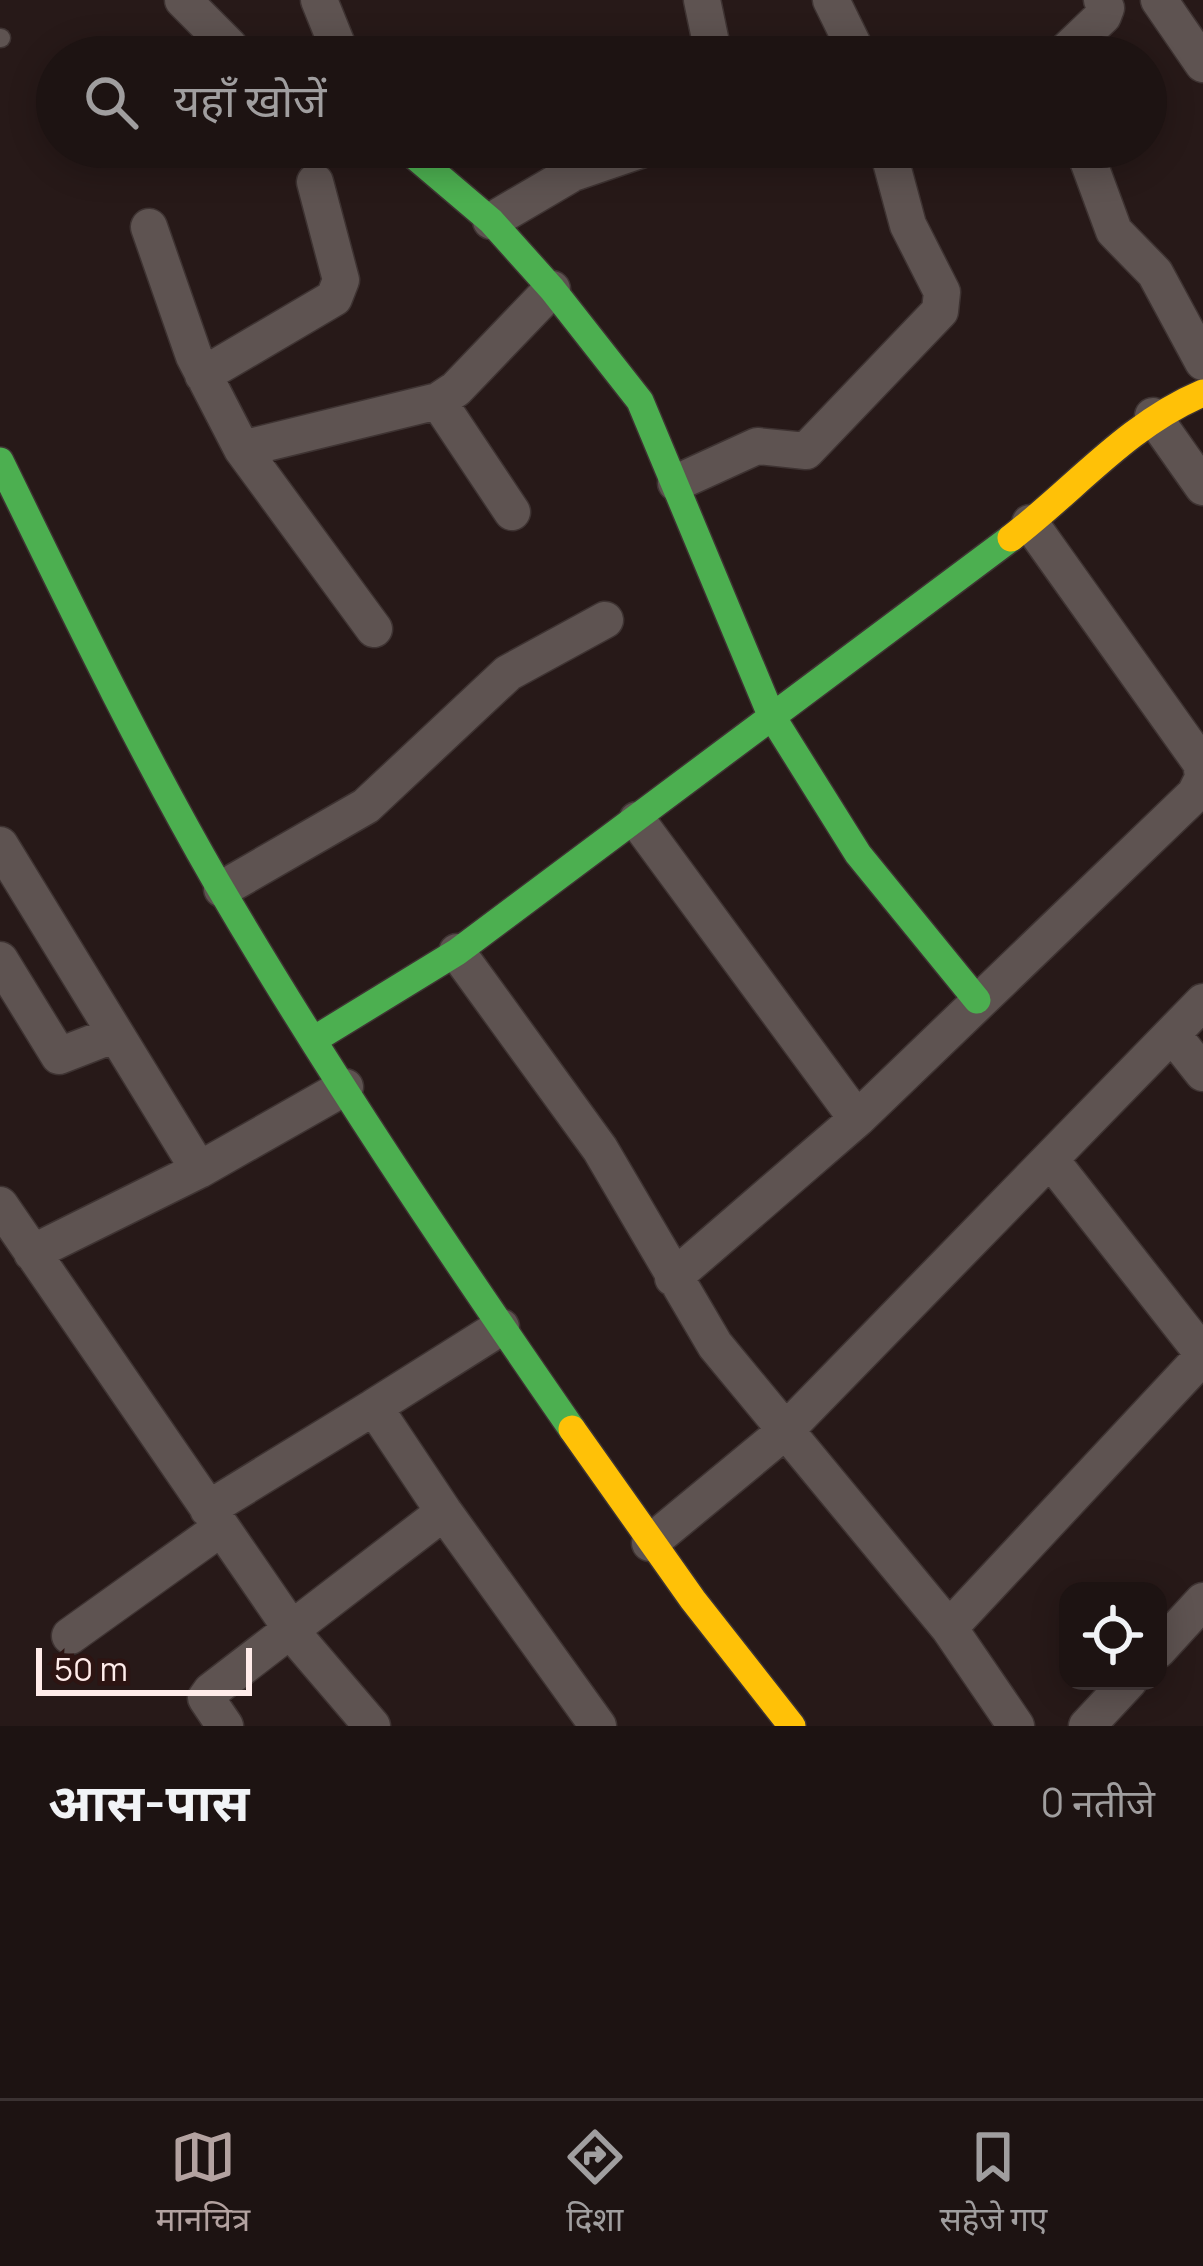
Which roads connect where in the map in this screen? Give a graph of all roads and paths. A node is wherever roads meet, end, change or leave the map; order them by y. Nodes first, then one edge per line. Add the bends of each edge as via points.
1 (183, 0) edge
2 (319, 0) edge
3 (702, 0) edge
4 (831, 0) edge
5 (1159, 0) edge
6 (1109, 2) edge
7 (219, 36) edge
8 (334, 36) edge
9 (710, 36) edge
10 (849, 36) edge
11 (1082, 36) edge
12 (1203, 64) edge
13 (429, 168) edge
14 (588, 168) edge
15 (893, 168) edge
16 (1091, 168) edge
17 (315, 182) dead end
18 (491, 221) junction
19 (149, 227) dead end
20 (552, 289) junction
21 (1203, 362) edge
22 (202, 375) junction
23 (1203, 393) edge
24 (438, 400) junction
25 (1154, 416) junction
26 (242, 448) junction
27 (0, 461) edge
28 (676, 483) junction
29 (1203, 487) edge
30 (512, 512) dead end
31 (1030, 524) junction
32 (605, 620) dead end
33 (374, 629) dead end
34 (771, 716) junction
35 (1203, 777) edge
36 (637, 820) junction
37 (0, 845) edge
38 (222, 889) junction
39 (457, 952) junction
40 (0, 960) edge
41 (977, 1000) junction
42 (1203, 1002) edge
43 (1172, 1034) junction
44 (113, 1035) junction
45 (315, 1040) junction
46 (1203, 1073) edge
47 (345, 1088) junction
48 (857, 1119) junction
49 (1050, 1160) junction
50 (199, 1170) junction
51 (0, 1205) edge
52 (32, 1253) junction
53 (673, 1278) junction
54 (501, 1327) junction
55 (1203, 1355) edge
56 (374, 1407) junction
57 (784, 1432) junction
58 (444, 1512) junction
59 (215, 1519) junction
60 (650, 1543) junction
61 (1203, 1601) edge
62 (949, 1628) junction
63 (290, 1629) junction
64 (70, 1636) dead end
65 (1167, 1640) edge
66 (1121, 1690) edge
67 (225, 1726) edge
68 (372, 1726) edge
69 (598, 1726) edge
70 (792, 1726) edge
71 (1016, 1726) edge
72 (1087, 1726) edge

1 - 7 street
2 - 8 street
3 - 9 street
4 - 10 street
5 - 12 street
6 - 11 street
13 - 18 street
14 - 18 street
15 - 28 street via 908,225 942,292 940,311 806,451 757,446
16 - 21 street via 1114,231 1155,274
17 - 22 street via 340,291
18 - 20 street
19 - 22 street
20 - 24 street
20 - 28 street via 640,400
22 - 26 street
23 - 25 street
24 - 26 street
24 - 30 street
25 - 29 street
25 - 31 street
26 - 33 street
27 - 38 street
28 - 34 street
31 - 34 street
31 - 35 street
32 - 38 street via 508,673 366,806
34 - 36 street
34 - 41 street via 851,844
35 - 41 street via 1195,794
36 - 39 street
36 - 48 street
37 - 44 street
38 - 45 street
39 - 45 street
39 - 53 street via 600,1149
40 - 44 street via 59,1056
41 - 48 street
42 - 43 street
43 - 46 street
43 - 49 street
44 - 50 street
45 - 47 street
47 - 50 street
47 - 54 street
48 - 53 street
49 - 55 street
49 - 57 street
50 - 52 street
51 - 52 street
52 - 59 street
53 - 57 street
54 - 56 street
54 - 60 street
55 - 62 street
56 - 58 street
56 - 59 street
57 - 60 street
57 - 62 street
58 - 63 street
58 - 69 street
59 - 63 street
59 - 64 street
60 - 70 street
61 - 65 street
62 - 71 street
63 - 67 street via 206,1698
63 - 68 street
66 - 72 street

